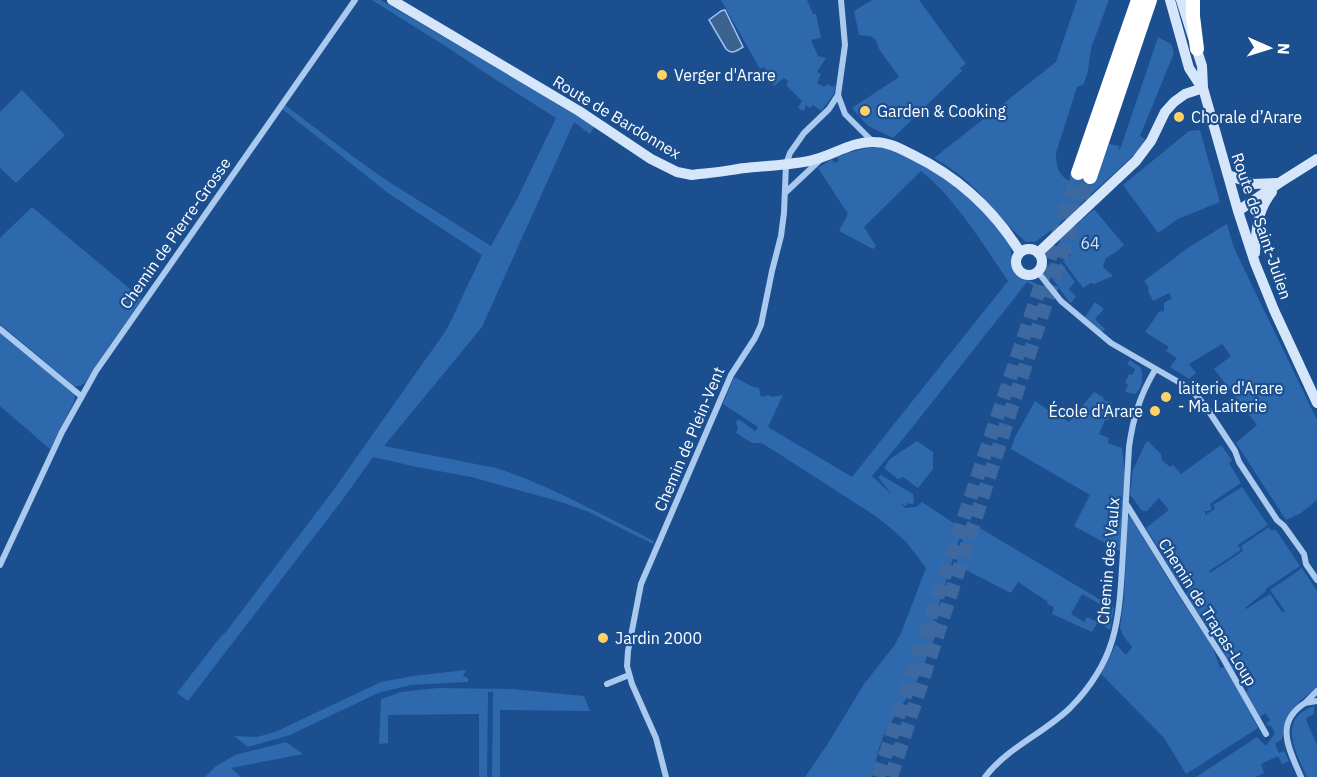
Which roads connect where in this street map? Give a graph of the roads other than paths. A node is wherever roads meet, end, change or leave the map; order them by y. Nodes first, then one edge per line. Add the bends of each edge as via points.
1 (355, 0) edge
2 (392, 0) edge
3 (840, 0) edge
4 (1138, 0) edge
5 (1150, 0) edge
6 (1157, 0) edge
7 (1193, 0) edge
8 (1174, 2) edge
9 (1143, 24) junction
10 (1197, 49) junction
11 (1203, 88) junction
12 (838, 95) junction
13 (874, 142) junction
14 (823, 157) junction
15 (1317, 159) edge
16 (786, 164) junction
17 (1227, 175) junction
18 (1279, 183) junction
19 (784, 194) junction
20 (1238, 211) junction
21 (1020, 252) junction
22 (1038, 253) junction
23 (1255, 262) junction
24 (1037, 271) junction
25 (0, 329) edge
26 (1155, 370) junction
27 (81, 396) junction
28 (1317, 403) edge
29 (1126, 505) junction
30 (0, 565) edge
31 (1317, 580) edge
32 (629, 675) junction
33 (607, 684) dead end
34 (1317, 691) edge
35 (1317, 701) edge
36 (1305, 704) junction
37 (1266, 734) dead end
38 (666, 777) edge
39 (985, 777) edge
40 (1301, 777) edge

1 - 27 street, Chemin de Pierre-Grosse
2 - 16 street, Route de Bardonnex via 677,172 692,175
3 - 12 street via 845,45
4 - 9 highway via 1084,175
5 - 9 highway
6 - 9 highway
7 - 10 highway
8 - 10 street, Route de Saint-Julien
8 - 11 street, Route de Saint-Julien via 1189,68
10 - 11 street, Route de Saint-Julien
11 - 17 street, Route de Saint-Julien
11 - 22 street via 1174,102 1136,161
12 - 13 street via 845,114
12 - 16 street via 830,110 800,138
13 - 14 street, Route de Bardonnex
13 - 21 street, Route de Bardonnex via 894,146 947,173 987,208
14 - 16 street, Route de Bardonnex
14 - 19 street
15 - 18 street
16 - 19 street, Chemin de Plein-Vent
17 - 18 street via 1253,184
17 - 20 street, Route de Saint-Julien
18 - 20 street
18 - 23 street via 1259,215
19 - 32 street, Chemin de Plein-Vent via 781,236 761,325 731,375 641,584 628,651
20 - 23 street, Route de Saint-Julien
21 - 22 street via 1030,249
21 - 24 street, Route de Bardonnex via 1016,260 1019,270 1028,274
22 - 24 street via 1041,264
23 - 28 street, Route de Saint-Julien
24 - 26 street, Route de Bardonnex via 1078,316 1111,343
25 - 27 street
26 - 29 street, Chemin des Vaulx via 1139,399 1132,424
26 - 31 street, Route de Bardonnex via 1195,394 1206,407 1277,520 1304,554
27 - 30 street, Chemin de Pierre-Grosse
29 - 37 street, Chemin de Trapas-Loup
29 - 39 street, Chemin des Vaulx via 1120,609 1106,659 1070,707 1002,758
32 - 33 street
32 - 38 street via 656,738
34 - 36 street
35 - 36 street
36 - 40 street via 1292,714 1286,736

